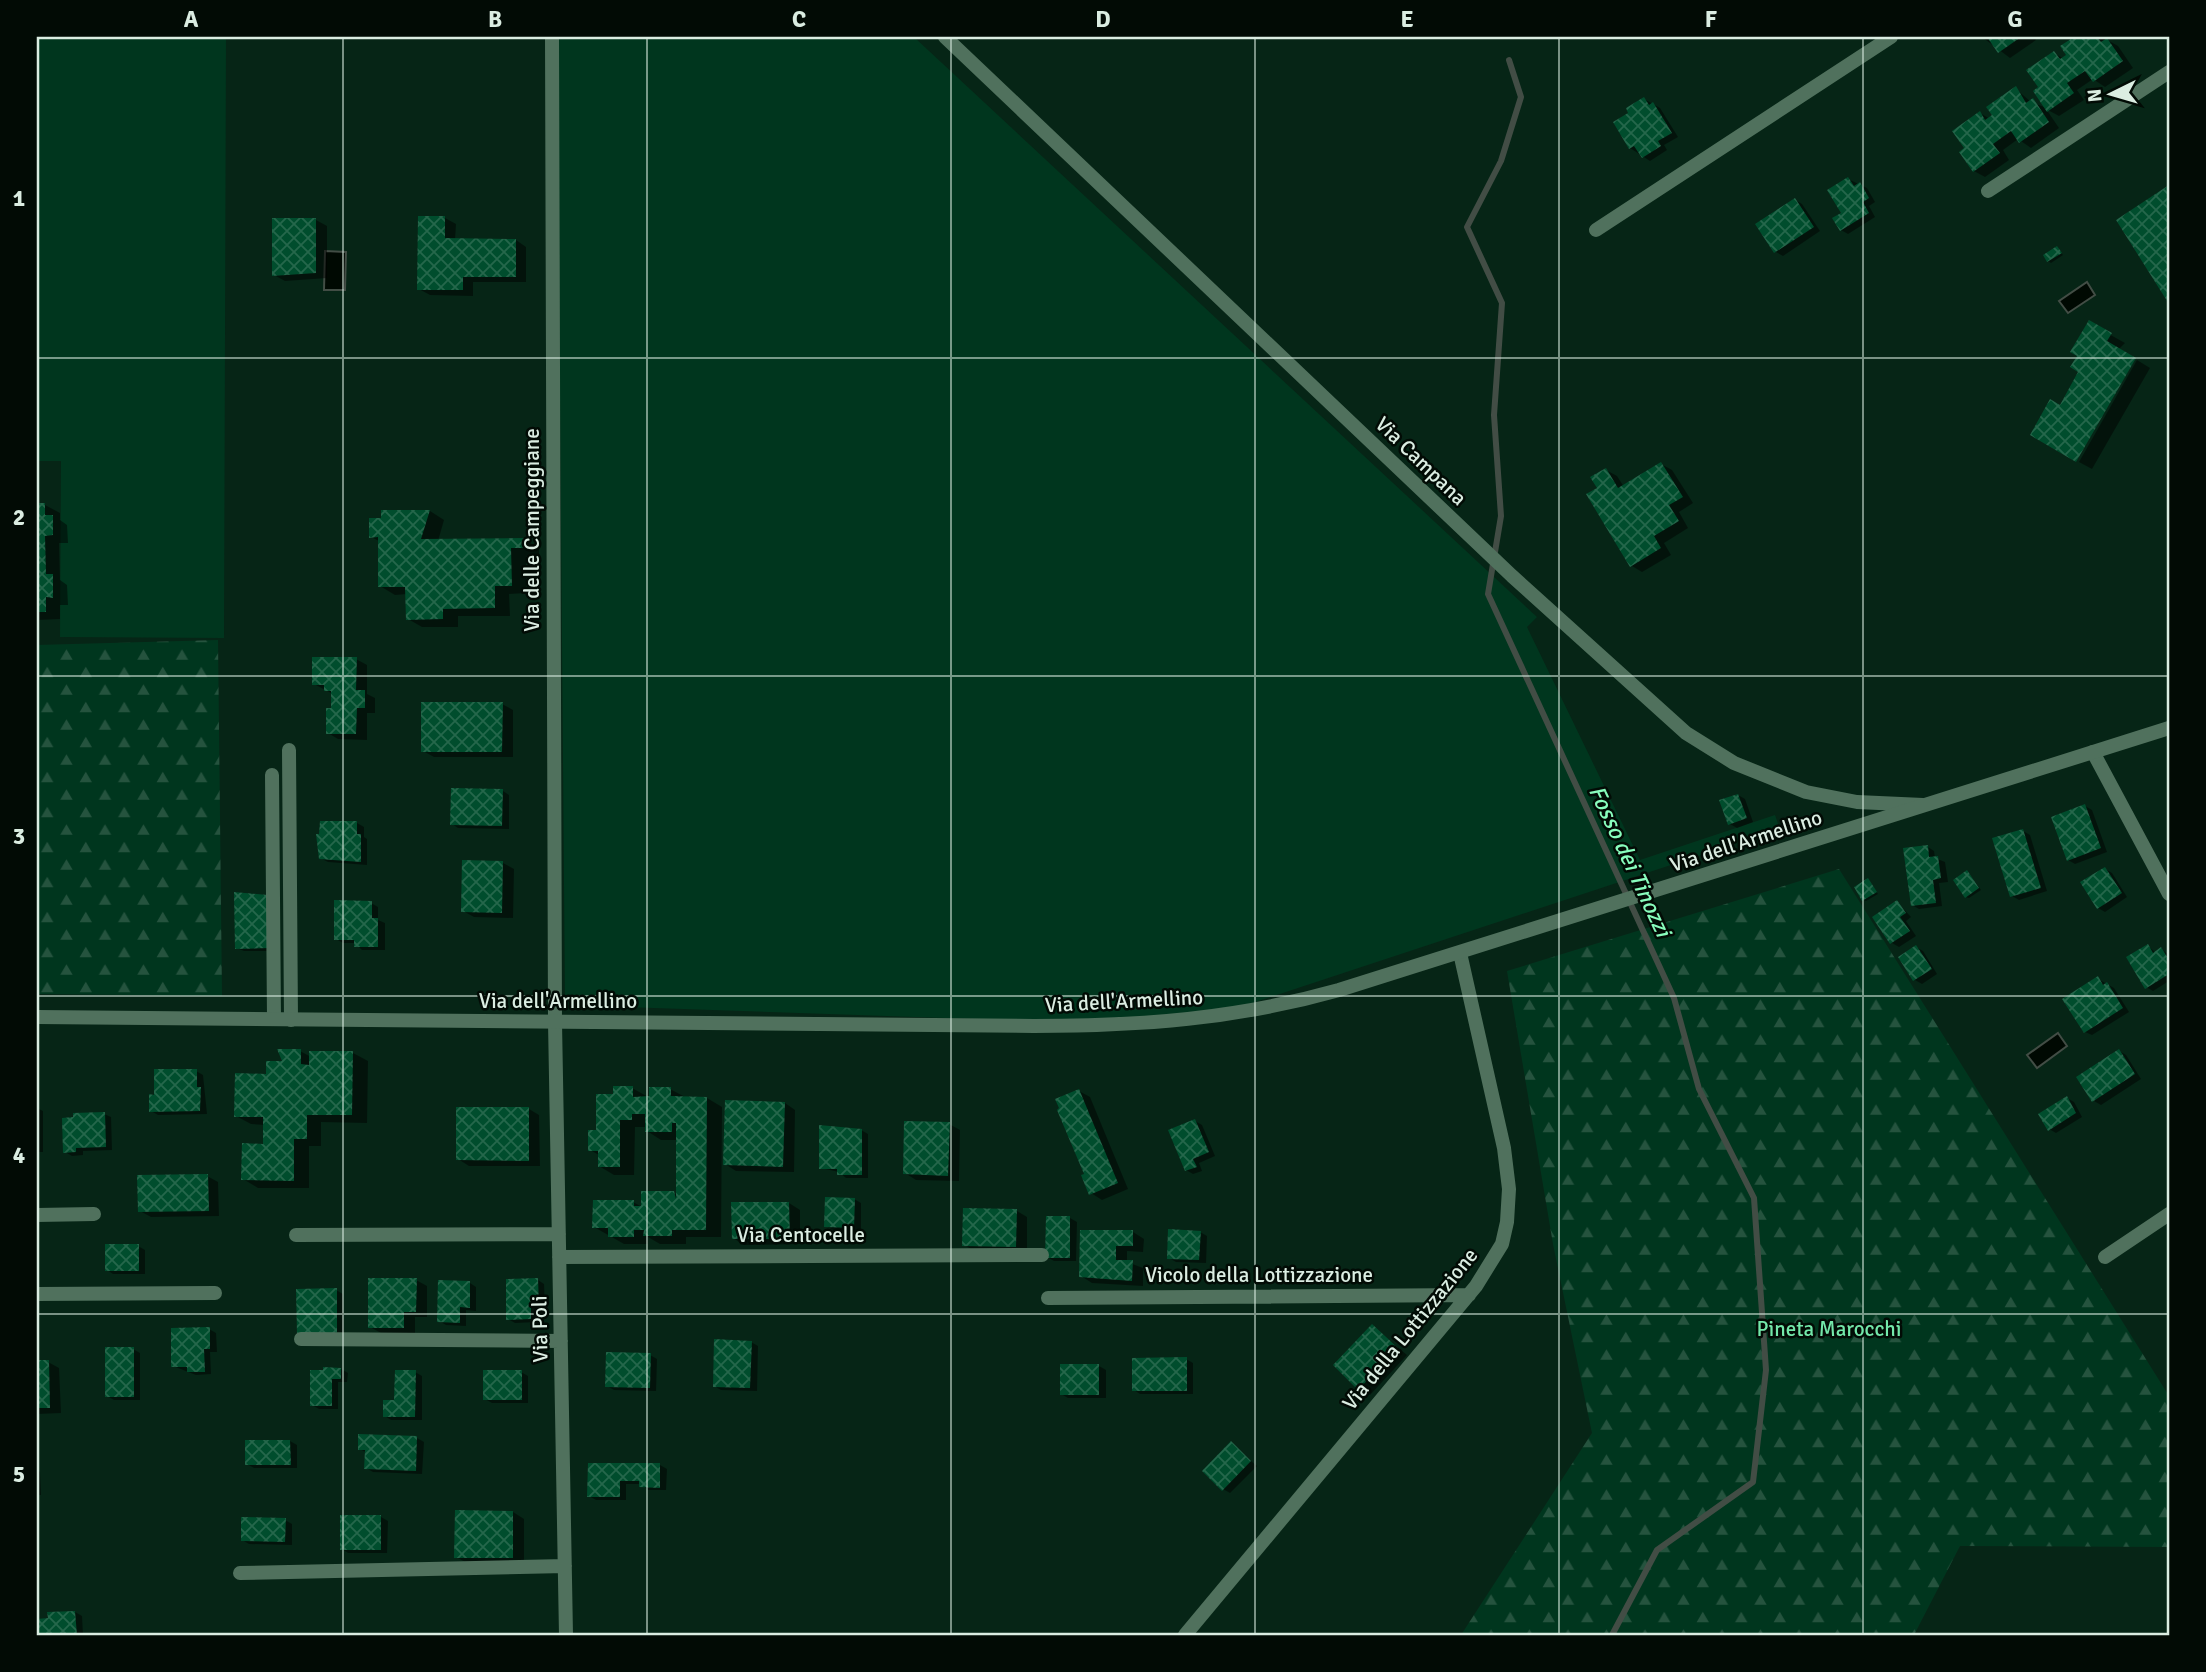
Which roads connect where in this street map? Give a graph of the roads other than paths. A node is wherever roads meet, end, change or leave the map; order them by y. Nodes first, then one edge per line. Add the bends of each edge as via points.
1 (552, 37) edge
2 (945, 37) edge
3 (1891, 37) edge
4 (2169, 72) edge
5 (1989, 191) dead end
6 (1596, 230) dead end
7 (2169, 728) edge
8 (289, 750) dead end
9 (2093, 752) junction
10 (272, 775) dead end
11 (1927, 805) junction
12 (2169, 894) edge
13 (1460, 953) junction
14 (37, 1017) edge
15 (274, 1020) junction
16 (291, 1020) junction
17 (555, 1022) junction
18 (94, 1214) dead end
19 (2169, 1214) edge
20 (37, 1215) edge
21 (559, 1234) junction
22 (296, 1235) dead end
23 (1042, 1255) dead end
24 (559, 1257) junction
25 (2105, 1257) dead end
26 (215, 1293) dead end
27 (37, 1294) edge
28 (1469, 1295) junction
29 (1048, 1298) dead end
30 (301, 1339) dead end
31 (561, 1341) junction
32 (565, 1566) junction
33 (240, 1573) dead end
34 (566, 1635) edge
35 (1185, 1635) edge

1 - 17 street, Via delle Campeggiane
2 - 11 street, Via Campana via 1662,713 1734,763 1778,783 1826,797
3 - 6 street
4 - 5 street
7 - 9 street, Via dell'Armellino
8 - 16 street
9 - 11 street, Via dell'Armellino
9 - 12 street
10 - 15 street
11 - 13 street, Via dell'Armellino
13 - 17 street, Via dell'Armellino via 1290,1004 1168,1023
13 - 28 street, Via della Lottizzazione via 1509,1189 1499,1252
14 - 15 street, Via dell'Armellino
15 - 16 street, Via dell'Armellino
16 - 17 street, Via dell'Armellino
17 - 21 street, Via Poli
18 - 20 street
19 - 25 street
21 - 22 street
21 - 24 street, Via Poli
23 - 24 street, Via Centocelle
24 - 31 street, Via Poli
26 - 27 street
28 - 29 street, Vicolo della Lottizzazione
28 - 35 street, Via della Lottizzazione
30 - 31 street
31 - 32 street, Via Poli
32 - 33 street
32 - 34 street, Via Poli

